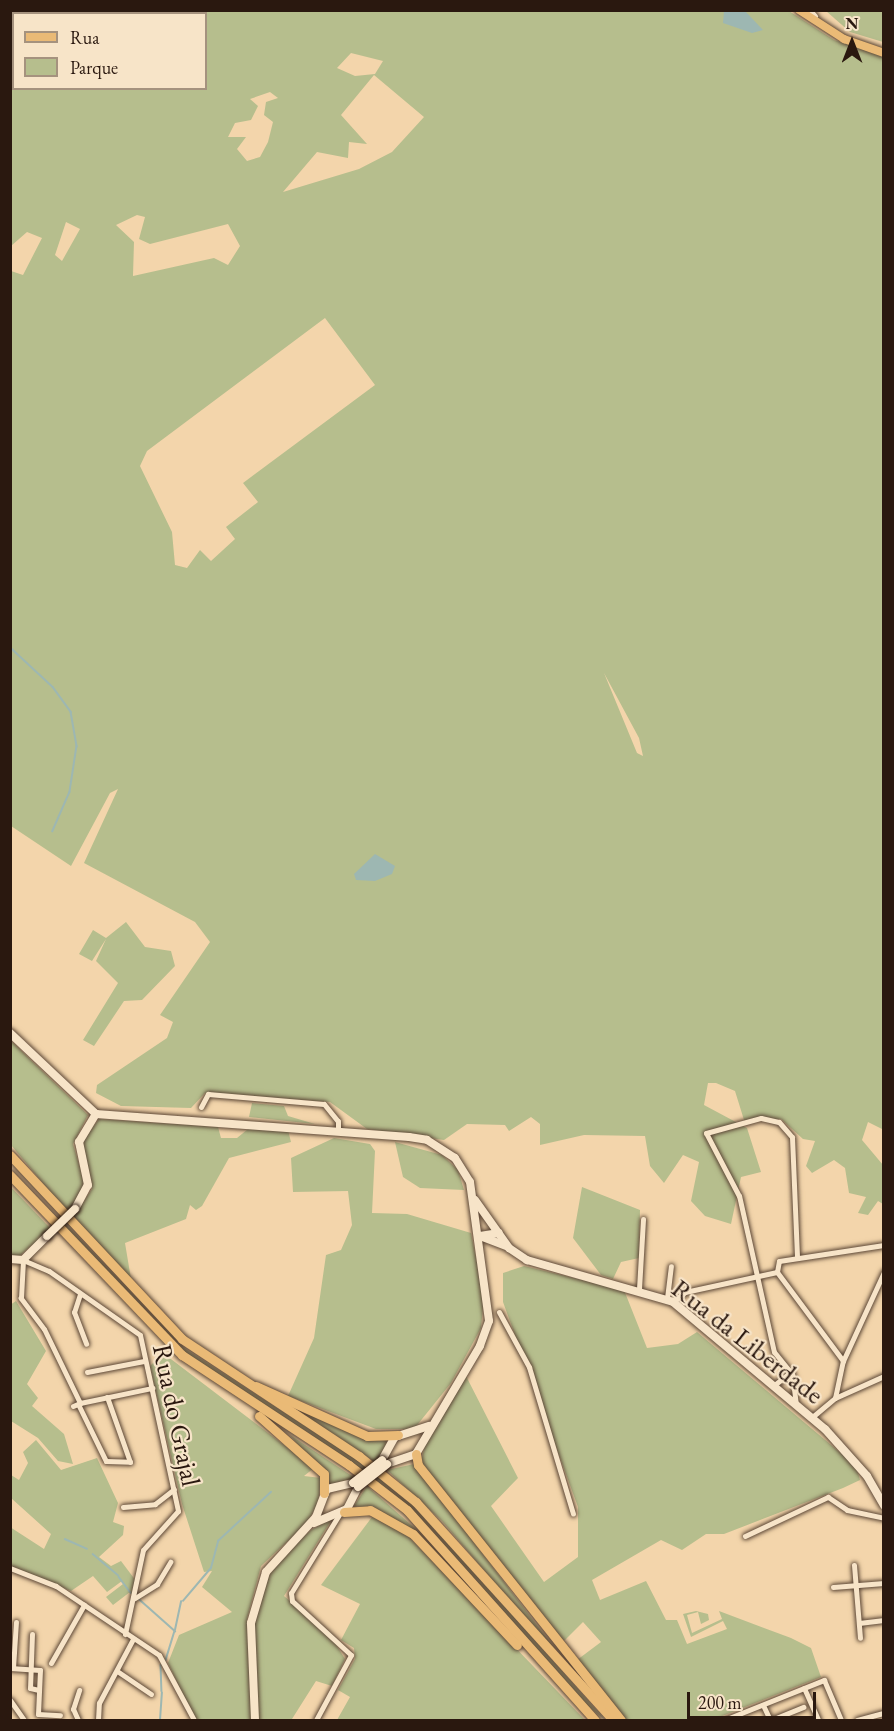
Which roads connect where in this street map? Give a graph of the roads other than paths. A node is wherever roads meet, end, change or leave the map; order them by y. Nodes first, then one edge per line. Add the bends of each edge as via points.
1 (799, 10) edge
2 (811, 12) edge
3 (855, 44) junction
4 (884, 53) edge
5 (10, 1033) edge
6 (201, 1107) dead end
7 (96, 1114) junction
8 (338, 1131) junction
9 (10, 1155) edge
10 (10, 1176) edge
11 (473, 1196) junction
12 (643, 1219) dead end
13 (499, 1233) junction
14 (480, 1236) junction
15 (498, 1243) junction
16 (884, 1245) edge
17 (509, 1248) junction
18 (483, 1254) junction
19 (797, 1257) junction
20 (10, 1259) edge
21 (23, 1260) junction
22 (671, 1266) dead end
23 (777, 1272) junction
24 (884, 1272) edge
25 (754, 1278) junction
26 (639, 1289) junction
27 (80, 1294) junction
28 (670, 1300) junction
29 (499, 1312) dead end
30 (86, 1344) dead end
31 (197, 1351) junction
32 (144, 1361) junction
33 (843, 1361) junction
34 (87, 1372) dead end
35 (791, 1372) junction
36 (884, 1376) edge
37 (215, 1380) junction
38 (773, 1386) junction
39 (152, 1388) junction
40 (107, 1397) junction
41 (835, 1398) junction
42 (78, 1403) junction
43 (796, 1405) junction
44 (811, 1418) junction
45 (435, 1419) junction
46 (398, 1435) junction
47 (410, 1435) junction
48 (390, 1448) junction
49 (417, 1452) junction
50 (401, 1461) junction
51 (385, 1462) junction
52 (355, 1485) junction
53 (340, 1486) junction
54 (174, 1489) junction
55 (324, 1495) junction
56 (350, 1500) junction
57 (884, 1505) edge
58 (123, 1507) dead end
59 (339, 1513) junction
60 (573, 1514) dead end
61 (884, 1518) edge
62 (306, 1529) junction
63 (745, 1536) dead end
64 (170, 1562) dead end
65 (855, 1565) dead end
66 (10, 1568) edge
67 (884, 1583) edge
68 (855, 1585) junction
69 (833, 1587) dead end
70 (135, 1598) junction
71 (84, 1605) junction
72 (884, 1620) edge
73 (16, 1622) dead end
74 (859, 1623) junction
75 (32, 1634) dead end
76 (125, 1634) junction
77 (860, 1638) dead end
78 (133, 1639) junction
79 (51, 1663) dead end
80 (12, 1668) edge
81 (30, 1669) junction
82 (117, 1671) junction
83 (564, 1688) junction
84 (804, 1688) junction
85 (39, 1690) junction
86 (79, 1690) dead end
87 (151, 1694) dead end
88 (10, 1700) edge
89 (763, 1705) junction
90 (803, 1707) dead end
91 (884, 1713) edge
92 (60, 1715) dead end
93 (24, 1720) edge
94 (78, 1720) edge
95 (98, 1720) edge
96 (194, 1720) edge
97 (255, 1720) edge
98 (316, 1720) edge
99 (595, 1720) edge
100 (613, 1720) edge
101 (621, 1720) edge
102 (724, 1720) edge
103 (770, 1720) edge
104 (819, 1720) edge
105 (841, 1720) edge
106 (857, 1720) edge

1 - 3 main road
2 - 3 main road
3 - 4 main road
5 - 7 main road
6 - 8 street via 208,1094 324,1104 338,1121
7 - 8 main road
7 - 21 main road, bridge via 79,1142 88,1185 75,1209
8 - 11 main road via 409,1137 442,1148 466,1173
9 - 31 highway via 121,1280
10 - 37 highway via 142,1318
11 - 13 main road, Rua da Liberdade
11 - 14 main road
12 - 26 street
13 - 14 main road
13 - 17 main road, Rua da Liberdade
14 - 15 main road
14 - 18 main road
15 - 17 main road
15 - 18 main road
16 - 19 street
17 - 26 main road, Rua da Liberdade via 531,1262
18 - 45 main road via 487,1329
19 - 23 street via 779,1261
19 - 25 street via 792,1137 779,1122 761,1118 706,1133 739,1196
20 - 21 main road
21 - 27 street
21 - 42 street via 21,1298 44,1329
22 - 28 street
23 - 25 street
23 - 33 street
24 - 33 street
25 - 28 street via 685,1292
25 - 35 street via 774,1352
26 - 28 main road, Rua da Liberdade
27 - 30 street via 74,1312
27 - 32 street, Rua do Grajal via 138,1332
28 - 38 main road, Rua da Liberdade
29 - 60 street via 529,1367
31 - 46 highway via 270,1393 367,1436
31 - 100 highway via 402,1489
32 - 34 street
32 - 39 street, Rua do Grajal
33 - 41 street
35 - 38 street
35 - 43 street
36 - 41 street
37 - 55 highway via 322,1472
37 - 83 highway via 349,1465 407,1510
38 - 43 main road, Rua da Liberdade
39 - 40 street
39 - 54 street, Rua do Grajal
40 - 42 street
40 - 42 street via 131,1460 108,1464
41 - 44 street
43 - 44 main road, Rua da Liberdade
44 - 57 main road, Rua da Liberdade via 867,1476
45 - 47 main road
45 - 49 main road
46 - 47 main road
46 - 48 main road
47 - 49 main road
48 - 50 main road
48 - 51 main road
49 - 50 main road
49 - 101 highway via 418,1465
50 - 51 main road
51 - 52 main road, bridge
52 - 53 main road
52 - 56 main road
53 - 55 main road
53 - 56 main road
54 - 58 street via 155,1504
54 - 70 street, Rua do Grajal via 178,1511 153,1535 140,1557
55 - 59 main road via 327,1510
55 - 62 main road
56 - 59 main road
59 - 62 main road
59 - 83 highway via 370,1510 413,1534
59 - 98 street via 291,1593 292,1601 351,1655
61 - 63 street via 847,1510 828,1497
62 - 97 main road via 271,1563 252,1612
64 - 70 street via 157,1584
65 - 68 street
66 - 71 street via 56,1586
67 - 68 street
68 - 69 street
68 - 74 street
70 - 76 street, Rua do Grajal
71 - 76 street
71 - 79 street
72 - 74 street
73 - 80 street
74 - 77 street
75 - 81 street
76 - 78 street
78 - 82 street via 126,1646
78 - 96 street via 159,1655
80 - 81 street
81 - 85 street via 30,1688
81 - 85 street via 41,1671
82 - 87 street
82 - 95 street via 99,1703
83 - 99 highway
84 - 89 street
84 - 104 street
84 - 105 street via 824,1680
85 - 92 street via 38,1714
86 - 94 street via 73,1710
88 - 93 street
89 - 102 street
89 - 103 street
90 - 103 street
91 - 106 street

